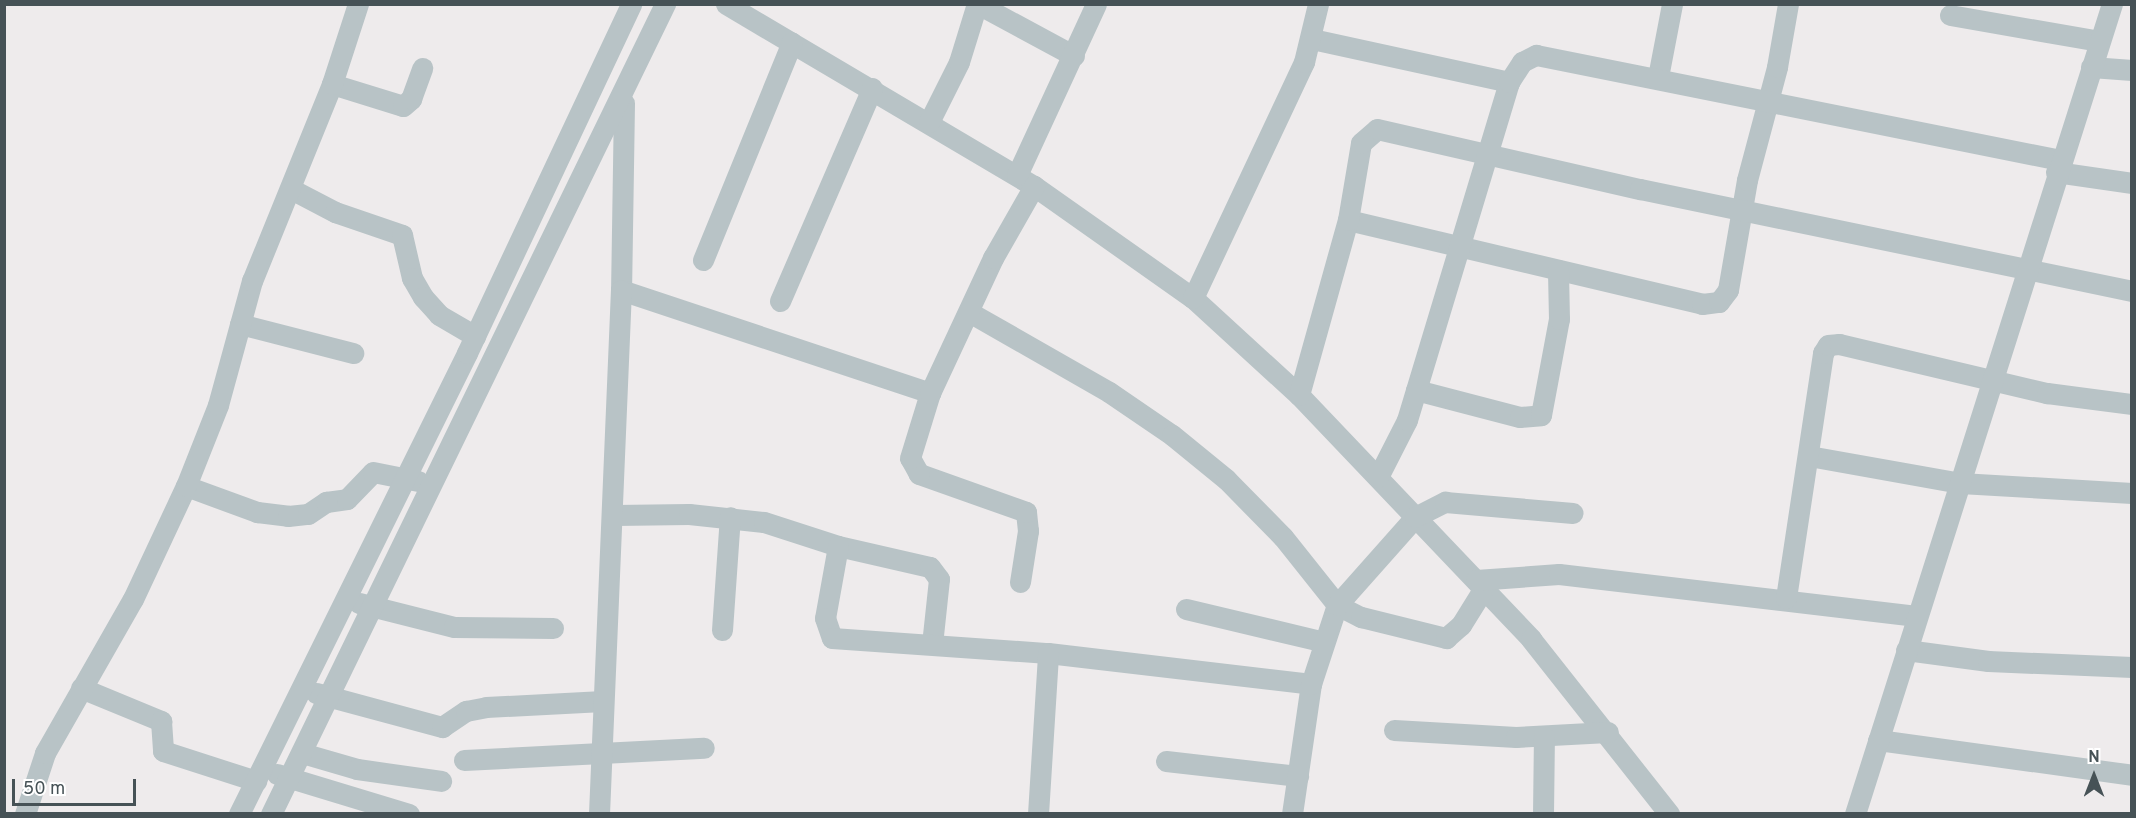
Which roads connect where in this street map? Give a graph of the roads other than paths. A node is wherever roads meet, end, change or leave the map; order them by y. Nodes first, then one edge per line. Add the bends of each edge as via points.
1 (358, 4) edge
2 (631, 4) edge
3 (665, 4) edge
4 (726, 4) edge
5 (977, 4) edge
6 (1096, 4) edge
7 (1318, 4) edge
8 (1672, 4) edge
9 (1788, 4) edge
10 (2112, 4) edge
11 (1950, 15) dead end
12 (1312, 39) junction
13 (2099, 40) junction
14 (792, 42) junction
15 (1074, 56) junction
16 (2091, 67) junction
17 (422, 69) dead end
18 (2132, 70) edge
19 (1658, 77) junction
20 (1509, 82) junction
21 (332, 84) junction
22 (872, 88) junction
23 (624, 96) junction
24 (1768, 101) junction
25 (929, 122) junction
26 (1486, 153) junction
27 (559, 163) junction
28 (2058, 166) junction
29 (585, 174) junction
30 (1025, 181) junction
31 (2132, 183) edge
32 (291, 189) junction
33 (1741, 210) junction
34 (1348, 220) junction
35 (1458, 248) junction
36 (703, 260) dead end
37 (1558, 270) junction
38 (2027, 270) junction
39 (621, 290) junction
40 (2132, 291) edge
41 (1193, 298) junction
42 (780, 301) dead end
43 (969, 312) junction
44 (240, 324) junction
45 (471, 344) junction
46 (353, 353) dead end
47 (492, 365) junction
48 (1992, 379) junction
49 (1416, 390) junction
50 (930, 393) junction
51 (1299, 395) junction
52 (2132, 404) edge
53 (1809, 456) junction
54 (1378, 477) junction
55 (406, 478) junction
56 (1960, 483) junction
57 (186, 486) junction
58 (433, 486) junction
59 (2132, 494) edge
60 (1573, 513) dead end
61 (615, 515) junction
62 (730, 517) junction
63 (1415, 518) junction
64 (382, 524) junction
65 (408, 535) junction
66 (838, 546) junction
67 (1020, 582) dead end
68 (1480, 584) junction
69 (345, 597) junction
70 (1786, 598) junction
71 (1337, 605) junction
72 (372, 608) junction
73 (1186, 609) dead end
74 (1917, 616) junction
75 (553, 628) dead end
76 (722, 630) dead end
77 (1324, 642) junction
78 (932, 644) junction
79 (1906, 650) junction
80 (1047, 653) junction
81 (2132, 667) edge
82 (1311, 684) junction
83 (302, 687) junction
84 (81, 688) junction
85 (329, 698) junction
86 (603, 701) junction
87 (1394, 730) dead end
88 (1608, 732) junction
89 (1544, 737) junction
90 (1878, 740) junction
91 (704, 748) dead end
92 (302, 753) junction
93 (601, 753) junction
94 (464, 760) dead end
95 (1166, 761) dead end
96 (259, 775) junction
97 (2132, 775) edge
98 (1298, 776) junction
99 (290, 778) junction
100 (441, 781) dead end
101 (1664, 811) edge
102 (242, 812) edge
103 (25, 813) edge
104 (271, 813) edge
105 (409, 813) edge
106 (599, 813) edge
107 (1038, 813) edge
108 (1292, 813) edge
109 (1543, 813) edge
110 (1855, 813) edge

1 - 21 street
2 - 27 street
3 - 23 street
4 - 14 street
5 - 15 street
5 - 25 street via 959,62
6 - 15 street
7 - 12 street
8 - 19 street
9 - 24 street
10 - 13 street
11 - 13 street
12 - 20 street
12 - 41 street
13 - 16 street
14 - 22 street
14 - 36 street
15 - 30 street
16 - 18 street
16 - 28 street
17 - 21 street via 411,99 403,106
19 - 20 street via 1536,55 1522,62
19 - 24 street
20 - 26 street
21 - 32 street
22 - 25 street
22 - 42 street
23 - 29 street
23 - 39 street
24 - 28 street
24 - 33 street
25 - 30 street
26 - 33 street
26 - 34 street via 1370,130 1361,142
26 - 35 street
27 - 29 street
27 - 45 street
28 - 31 street
28 - 38 street
29 - 47 street
30 - 41 street
30 - 43 street
32 - 44 street via 252,281
32 - 45 street via 335,212 402,235 412,278 423,297
33 - 37 street via 1728,290 1719,302 1702,304
33 - 38 street
34 - 35 street
34 - 51 street
35 - 37 street
35 - 49 street
37 - 49 street via 1559,319 1541,415 1520,417
38 - 40 street
38 - 48 street
39 - 50 street
39 - 61 street
41 - 51 street
43 - 50 street
43 - 71 street via 1109,392 1172,435 1283,537
44 - 46 street
44 - 57 street via 218,405
45 - 47 street
45 - 55 street
47 - 58 street
48 - 52 street via 2047,393
48 - 53 street via 1839,344 1828,345 1823,353
48 - 56 street
49 - 54 street via 1407,420
50 - 67 street via 910,458 912,468 1026,512 1028,531
51 - 54 street
53 - 56 street
53 - 70 street
54 - 63 street
55 - 57 street via 374,472 347,499 326,502 300,516 257,512
55 - 58 street
55 - 64 street
56 - 59 street
56 - 74 street
57 - 84 street via 133,599
58 - 65 street
60 - 63 street via 1445,502
61 - 62 street
61 - 86 street
62 - 66 street via 764,522
62 - 76 street
63 - 68 street
63 - 71 street
64 - 65 street
64 - 69 street
65 - 72 street
66 - 78 street via 936,572 939,586
66 - 78 street via 825,618 832,638
68 - 70 street via 1559,574
68 - 71 street via 1461,625 1446,638 1394,627
68 - 88 street
69 - 72 street
69 - 83 street
70 - 74 street
71 - 77 street
72 - 75 street via 454,627
72 - 85 street
73 - 77 street
74 - 79 street
77 - 82 street
78 - 80 street
79 - 81 street via 1988,661
79 - 90 street
80 - 82 street
80 - 107 street
82 - 98 street
83 - 85 street
83 - 96 street
84 - 96 street via 161,721 163,751
84 - 103 street via 45,753
85 - 86 street via 442,727 466,711 486,707
85 - 92 street
86 - 93 street
87 - 89 street
88 - 89 street
88 - 101 street
89 - 109 street
90 - 97 street
90 - 110 street
91 - 93 street
92 - 99 street
92 - 100 street via 357,769
93 - 94 street
93 - 106 street
95 - 98 street
96 - 99 street
96 - 102 street
98 - 108 street
99 - 104 street
99 - 105 street

